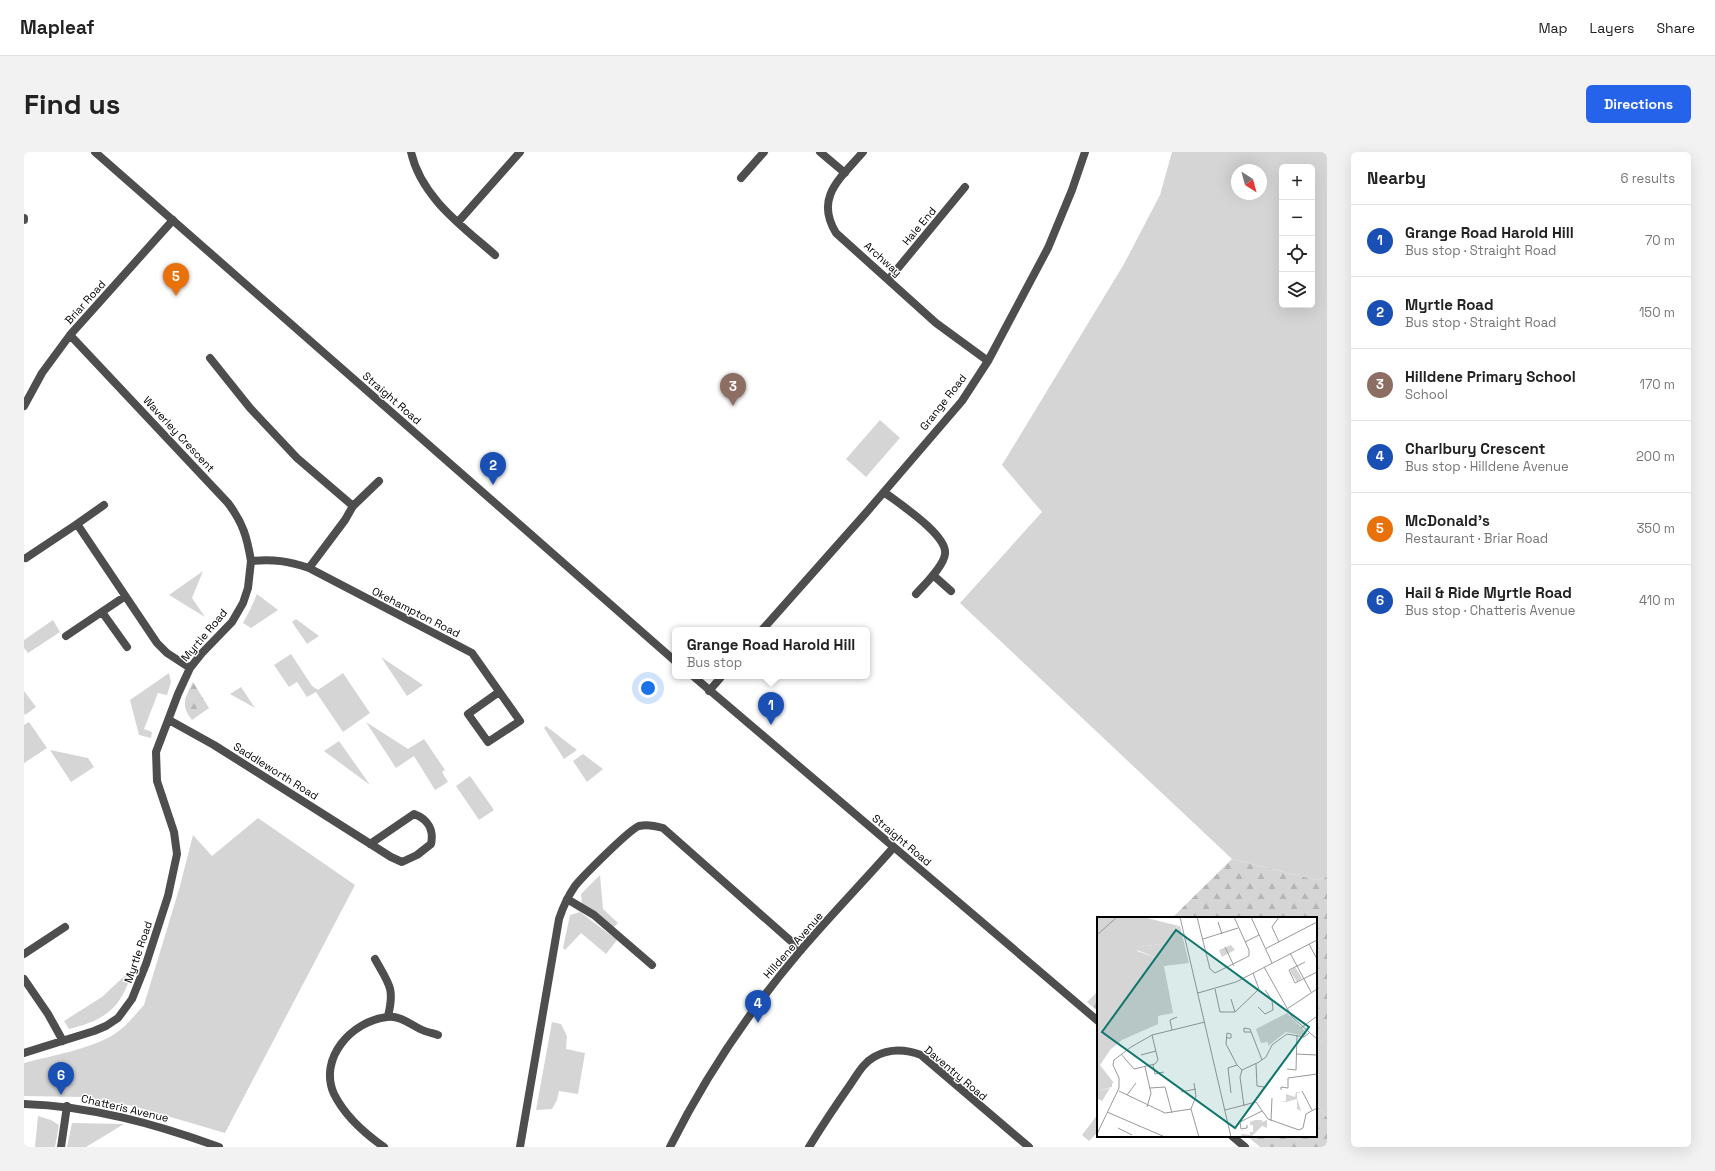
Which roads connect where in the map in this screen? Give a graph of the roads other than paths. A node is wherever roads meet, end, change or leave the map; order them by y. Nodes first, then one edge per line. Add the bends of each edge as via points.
1 (95, 152) edge
2 (411, 152) edge
3 (520, 152) edge
4 (764, 152) edge
5 (820, 152) edge
6 (863, 152) edge
7 (1085, 152) edge
8 (845, 173) junction
9 (741, 178) dead end
10 (965, 187) dead end
11 (172, 220) junction
12 (458, 222) junction
13 (495, 255) dead end
14 (889, 279) junction
15 (70, 335) junction
16 (210, 358) dead end
17 (988, 361) junction
18 (24, 406) edge
19 (379, 481) dead end
20 (884, 492) junction
21 (104, 505) dead end
22 (353, 506) junction
23 (77, 524) junction
24 (26, 558) dead end
25 (251, 561) junction
26 (309, 568) junction
27 (933, 575) junction
28 (951, 591) dead end
29 (916, 594) dead end
30 (124, 597) junction
31 (102, 612) junction
32 (765, 627) edge
33 (66, 636) dead end
34 (127, 647) dead end
35 (672, 658) edge
36 (190, 668) junction
37 (696, 679) edge
38 (720, 679) edge
39 (710, 691) junction
40 (499, 692) junction
41 (169, 720) junction
42 (370, 844) junction
43 (893, 848) junction
44 (567, 899) junction
45 (65, 927) dead end
46 (802, 950) junction
47 (24, 954) edge
48 (375, 959) dead end
49 (652, 965) dead end
50 (25, 982) edge
51 (388, 1016) junction
52 (1097, 1020) edge
53 (438, 1035) dead end
54 (63, 1041) junction
55 (24, 1053) edge
56 (24, 1104) edge
57 (67, 1106) junction
58 (1233, 1137) edge
59 (61, 1147) edge
60 (219, 1147) edge
61 (384, 1147) edge
62 (520, 1147) edge
63 (670, 1147) edge
64 (809, 1147) edge
65 (1029, 1147) edge
66 (1245, 1147) edge

1 - 11 street, Straight Road
2 - 12 street via 432,196
3 - 12 street
4 - 9 street
5 - 8 street
6 - 8 street, Archway
7 - 17 street, Grange Road via 1048,248
8 - 14 street, Archway via 832,190 828,206 829,221 836,232
10 - 14 street, Hale End
11 - 15 street, Briar Road
11 - 35 street, Straight Road
12 - 13 street
14 - 17 street, Archway via 936,323
15 - 18 street, Briar Road via 42,373
15 - 25 street, Waverley Crescent via 228,503 239,517 247,536
16 - 22 street via 250,408 296,458
17 - 20 street, Grange Road via 962,401
19 - 22 street
20 - 27 street via 934,531 943,543 946,554
20 - 32 street, Grange Road
21 - 23 street
22 - 26 street
23 - 24 street
23 - 30 street
25 - 26 street via 272,559
25 - 36 street, Myrtle Road via 248,588 243,603 232,622
26 - 40 street, Okehampton Road via 472,653
27 - 28 street
27 - 29 street
30 - 31 street
30 - 36 street via 157,643
31 - 33 street
31 - 34 street
36 - 41 street, Myrtle Road
37 - 39 street, Straight Road
38 - 39 street
39 - 43 street, Straight Road
40 - 40 street, Okehampton Road via 520,721 488,742 468,714
41 - 42 street, Saddleworth Road via 214,745
41 - 54 street, Myrtle Road via 156,752 157,781 174,832 177,854 168,896 146,964 132,999 118,1018 94,1031
42 - 42 street, Saddleworth Road via 402,862 431,844 433,834 426,821 414,814
43 - 46 street, Hilldene Avenue
43 - 52 street, Straight Road via 952,895
44 - 46 street via 576,886 626,834 638,826 656,826 663,828
44 - 49 street via 594,915
44 - 62 street via 559,919
45 - 47 street
46 - 63 street, Hilldene Avenue via 729,1045
48 - 51 street via 390,984 392,993
50 - 54 street via 48,1014
51 - 53 street via 406,1020 421,1030
51 - 61 street via 364,1024 345,1038 335,1056 331,1075 334,1093 347,1115 367,1135
54 - 55 street, Myrtle Road
56 - 57 street, Chatteris Avenue
57 - 59 street
57 - 60 street, Chatteris Avenue via 173,1130
58 - 66 street
64 - 65 street, Daventry Road via 864,1065 873,1058 897,1050 909,1050 922,1055

